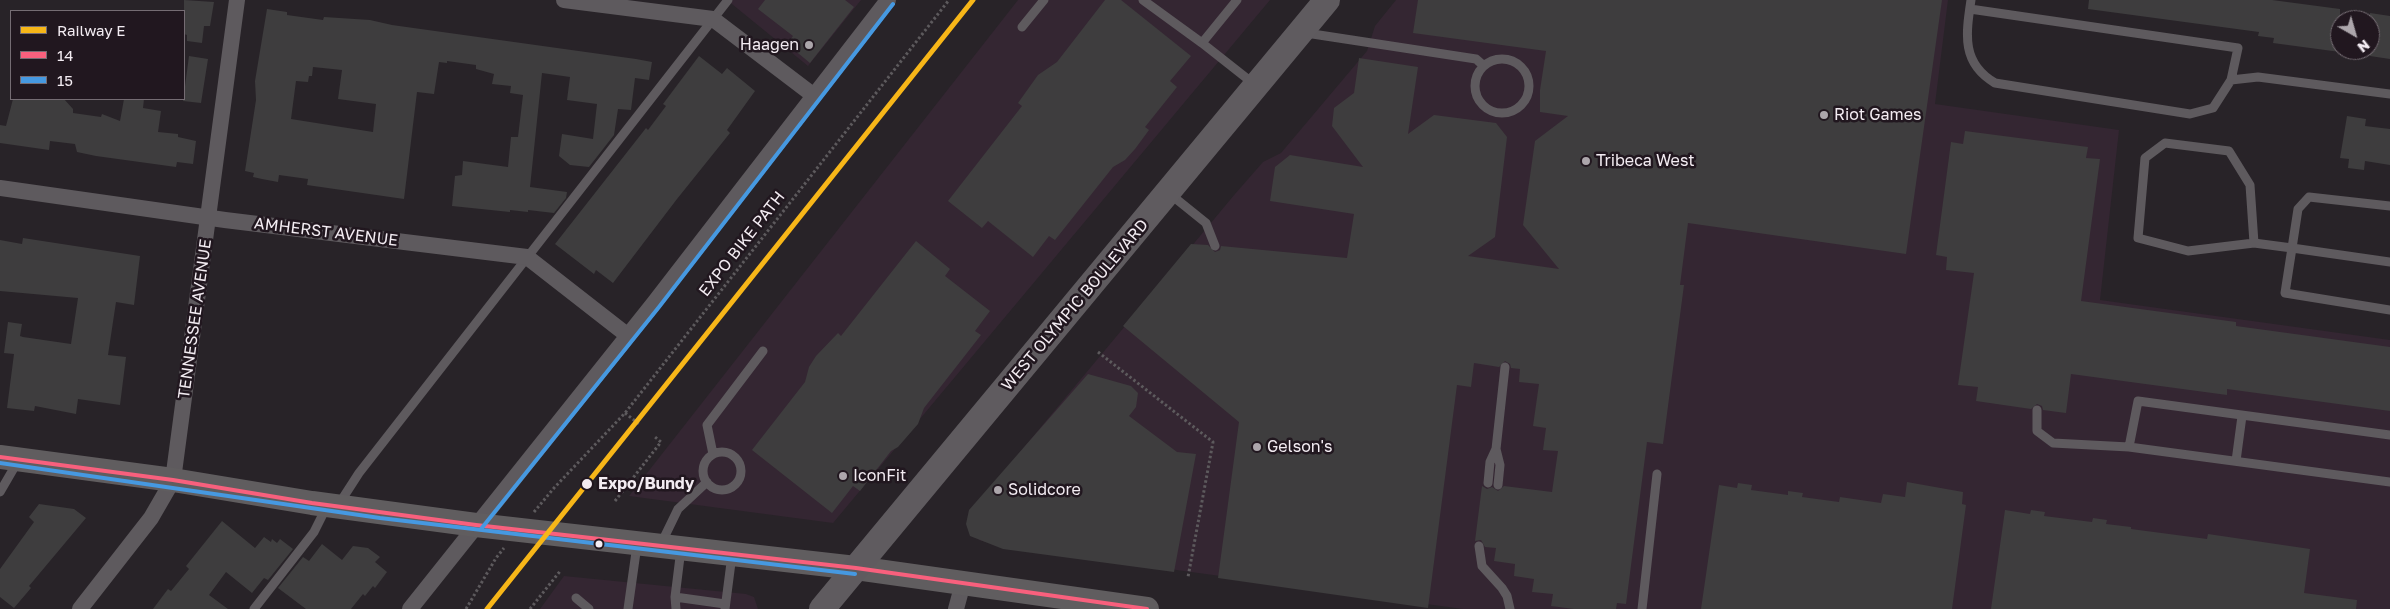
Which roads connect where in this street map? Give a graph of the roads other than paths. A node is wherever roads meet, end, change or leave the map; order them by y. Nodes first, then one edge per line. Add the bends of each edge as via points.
1 (237, 0) edge
2 (564, 0) edge
3 (728, 0) edge
4 (888, 0) edge
5 (1044, 0) edge
6 (1143, 0) edge
7 (1237, 0) edge
8 (1327, 0) edge
9 (1970, 4) edge
10 (713, 19) junction
11 (1022, 27) dead end
12 (1300, 32) junction
13 (1202, 43) junction
14 (1484, 66) junction
15 (2231, 80) junction
16 (1257, 85) junction
17 (2390, 94) edge
18 (813, 96) junction
19 (0, 188) edge
20 (1168, 193) junction
21 (2390, 206) edge
22 (209, 218) junction
23 (2254, 243) junction
24 (1215, 246) dead end
25 (2292, 248) junction
26 (527, 257) junction
27 (2390, 262) edge
28 (2390, 310) edge
29 (627, 335) junction
30 (763, 351) dead end
31 (1505, 368) dead end
32 (2038, 410) dead end
33 (2242, 416) junction
34 (2390, 435) edge
35 (2129, 447) junction
36 (1496, 449) junction
37 (713, 454) junction
38 (10, 458) edge
39 (2236, 461) junction
40 (1657, 474) dead end
41 (173, 480) junction
42 (706, 482) junction
43 (2390, 482) edge
44 (1488, 484) dead end
45 (1498, 485) dead end
46 (0, 492) edge
47 (332, 506) junction
48 (476, 525) junction
49 (637, 544) junction
50 (1483, 546) dead end
51 (671, 548) junction
52 (732, 554) junction
53 (856, 568) junction
54 (963, 583) junction
55 (675, 597) junction
56 (576, 598) dead end
57 (725, 607) edge
58 (80, 609) edge
59 (254, 609) edge
60 (410, 609) edge
61 (590, 609) edge
62 (628, 609) edge
63 (676, 609) edge
64 (822, 609) edge
65 (956, 609) edge
66 (1147, 609) edge
67 (1510, 609) edge
68 (1642, 609) edge

1 - 22 street, TENNESSEE AVENUE
2 - 10 street
3 - 10 lane
4 - 18 street
5 - 11 lane
6 - 13 lane
7 - 13 lane
8 - 12 main road, WEST OLYMPIC BOULEVARD
9 - 15 lane via 2238,48
9 - 15 lane via 1967,47 1983,76 1994,82 2190,114 2214,108
10 - 18 street
10 - 26 lane
12 - 14 lane via 1476,59
12 - 16 main road, WEST OLYMPIC BOULEVARD
13 - 16 lane
14 - 14 lane via 1502,59 1525,71 1529,89 1521,105 1506,113 1488,110 1482,105 1477,98 1475,80
15 - 17 lane via 2258,77
16 - 20 main road, WEST OLYMPIC BOULEVARD
18 - 29 street
19 - 22 street, AMHERST AVENUE
20 - 24 lane via 1206,222
20 - 53 main road, WEST OLYMPIC BOULEVARD
21 - 25 lane via 2309,197 2298,209
22 - 26 street, AMHERST AVENUE
22 - 41 street, TENNESSEE AVENUE
23 - 23 lane via 2188,251 2138,238 2145,158 2165,143 2229,151 2250,185
23 - 25 lane
25 - 27 lane
25 - 28 lane via 2285,293
26 - 29 street
26 - 47 lane
29 - 48 street
30 - 37 lane via 707,425
31 - 36 lane
32 - 35 lane via 2037,431 2052,443
33 - 34 lane
33 - 35 lane via 2138,401
33 - 39 lane
35 - 39 lane
36 - 44 lane via 1490,462
36 - 45 lane via 1500,465
37 - 42 lane via 703,470
37 - 42 lane via 732,455 740,464 740,476 734,486 722,490 716,490
38 - 41 main road
38 - 46 lane
39 - 43 lane
40 - 68 lane
41 - 47 main road
41 - 58 street, TENNESSEE AVENUE via 151,518
42 - 51 lane via 678,509
47 - 48 main road
47 - 59 lane
48 - 49 main road
48 - 60 street
49 - 51 main road
49 - 62 lane
50 - 67 lane via 1482,566 1502,588
51 - 52 main road
51 - 55 lane
52 - 53 main road
52 - 57 lane
53 - 54 main road
53 - 64 main road, WEST OLYMPIC BOULEVARD
54 - 65 street
54 - 66 main road
55 - 57 lane
55 - 63 lane
56 - 61 lane

